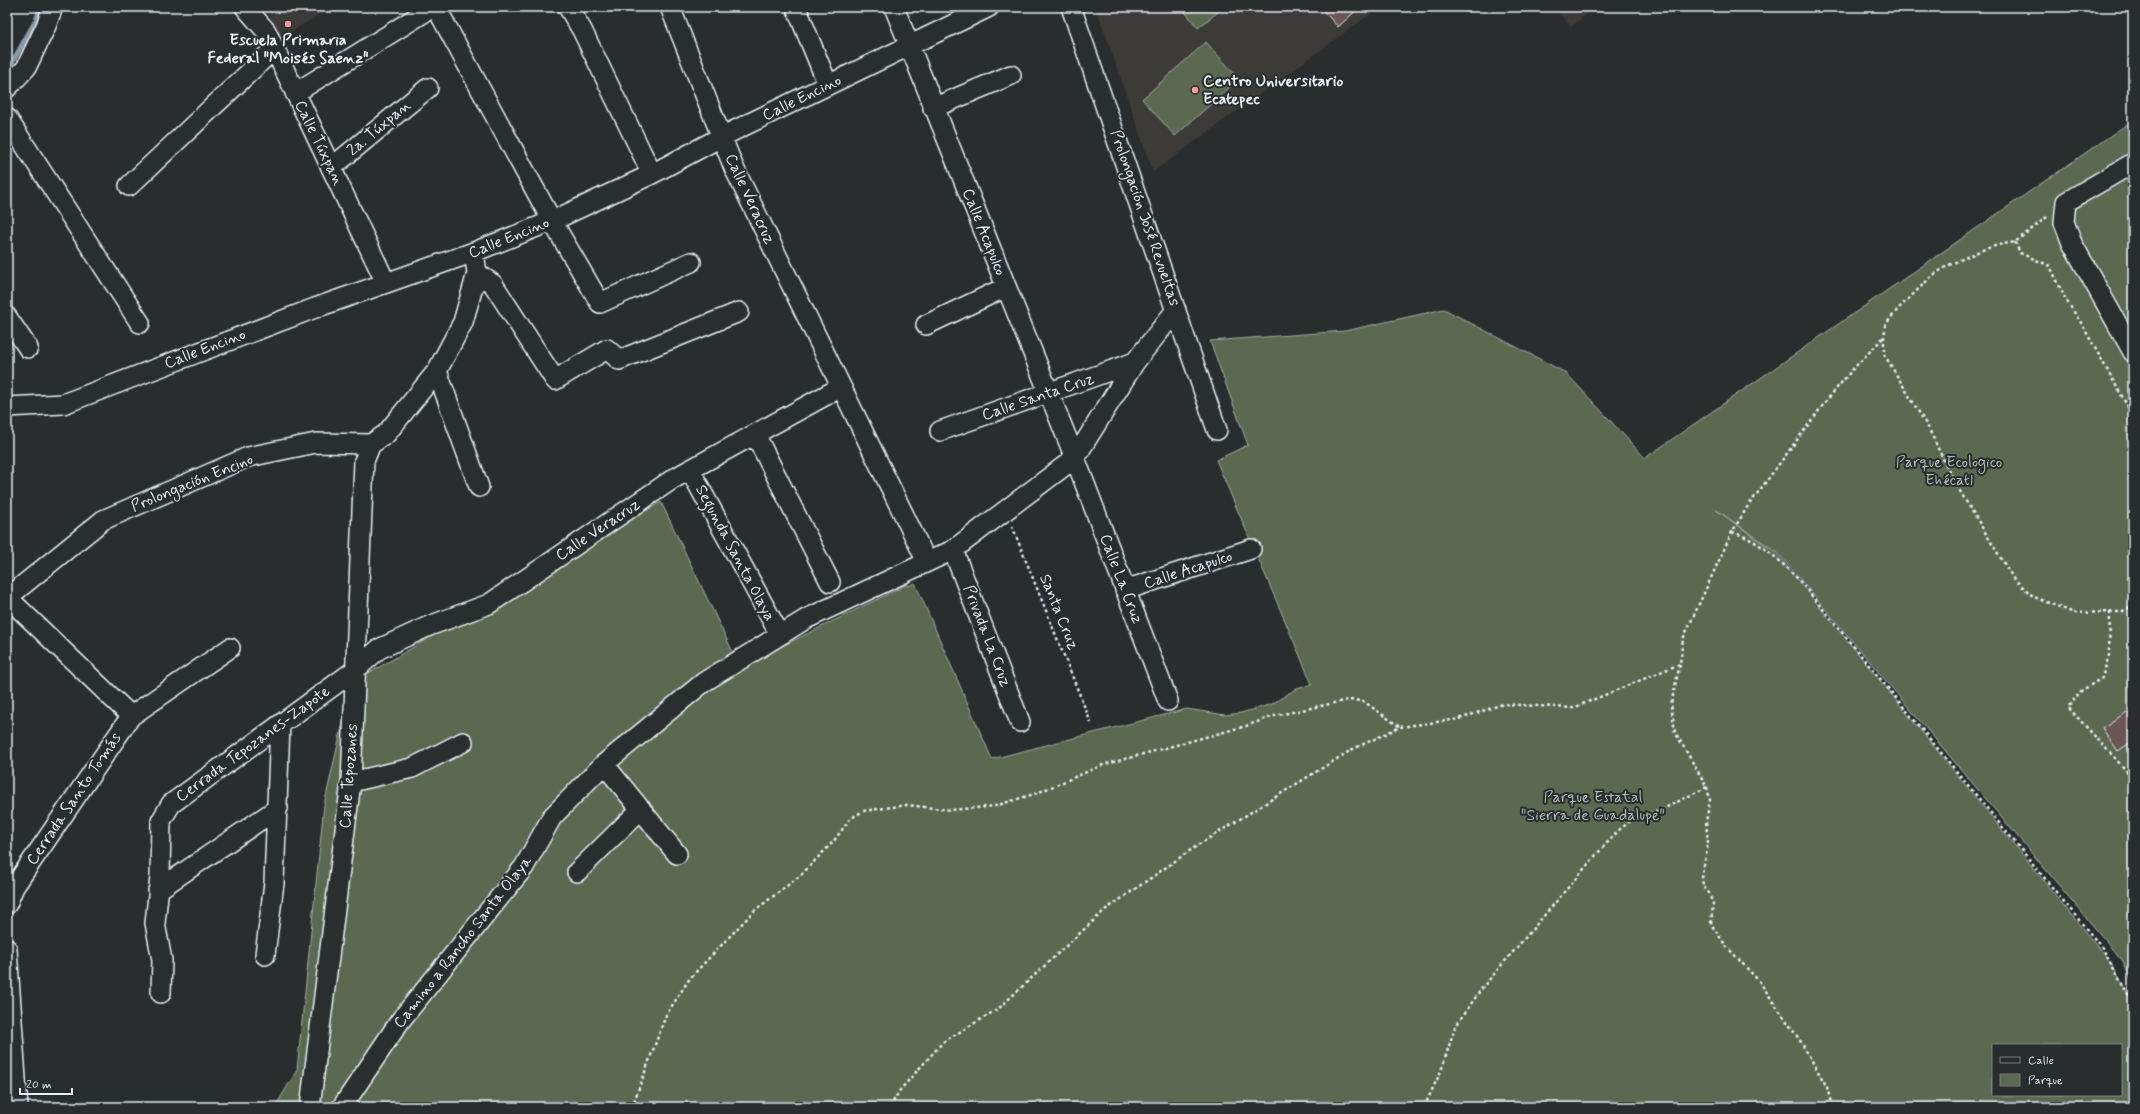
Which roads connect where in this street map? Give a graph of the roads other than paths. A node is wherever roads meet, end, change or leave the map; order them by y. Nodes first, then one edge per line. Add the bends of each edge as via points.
1 (53, 7) edge
2 (245, 7) edge
3 (435, 7) edge
4 (568, 7) edge
5 (670, 7) edge
6 (796, 7) edge
7 (894, 7) edge
8 (989, 7) edge
9 (1071, 7) edge
10 (909, 46) junction
11 (274, 49) junction
12 (1011, 75) dead end
13 (828, 85) junction
14 (7, 88) edge
15 (428, 88) dead end
16 (295, 93) junction
17 (933, 108) junction
18 (7, 118) edge
19 (721, 137) junction
20 (2133, 163) edge
21 (331, 168) junction
22 (652, 174) junction
23 (129, 186) dead end
24 (552, 221) junction
25 (474, 252) junction
26 (691, 262) dead end
27 (477, 273) junction
28 (386, 283) junction
29 (1006, 288) junction
30 (1176, 310) junction
31 (739, 312) dead end
32 (7, 317) edge
33 (140, 323) dead end
34 (926, 325) dead end
35 (28, 348) dead end
36 (2133, 352) edge
37 (1135, 362) junction
38 (437, 371) junction
39 (841, 387) junction
40 (1048, 394) junction
41 (7, 407) edge
42 (1218, 430) dead end
43 (940, 431) dead end
44 (755, 434) junction
45 (371, 444) junction
46 (1075, 458) junction
47 (690, 470) junction
48 (479, 487) dead end
49 (1251, 549) dead end
50 (953, 550) junction
51 (928, 562) junction
52 (830, 582) dead end
53 (1125, 590) junction
54 (7, 598) edge
55 (780, 636) junction
56 (230, 648) dead end
57 (355, 670) junction
58 (1168, 701) dead end
59 (131, 716) junction
60 (1020, 722) dead end
61 (280, 724) junction
62 (463, 742) dead end
63 (604, 764) junction
64 (352, 782) junction
65 (278, 808) junction
66 (641, 808) junction
67 (677, 854) dead end
68 (577, 872) dead end
69 (158, 890) junction
70 (7, 904) edge
71 (7, 949) edge
72 (264, 955) dead end
73 (161, 992) dead end
74 (10, 1042) edge
75 (18, 1107) edge
76 (310, 1107) edge
77 (342, 1107) edge

1 - 14 street via 26,68
2 - 11 street, Calle Túxpan via 266,31
3 - 16 street
3 - 24 street
4 - 22 street via 582,30
5 - 19 street, Calle Veracruz
6 - 13 street
7 - 10 street, Calle Acapulco
8 - 10 street, Calle Encino
9 - 30 street, Prolongación José Revueltas
10 - 13 street, Calle Encino
10 - 17 street, Calle Acapulco
11 - 16 street, Calle Túxpan
11 - 23 street
12 - 17 street
13 - 19 street, Calle Encino
15 - 21 street, 2a. Túxpan
16 - 21 street, Calle Túxpan
17 - 29 street, Calle Acapulco
18 - 33 street
19 - 22 street, Calle Encino
19 - 39 street, Calle Veracruz
20 - 36 street via 2066,202 2064,222 2072,243
21 - 28 street, Calle Túxpan
22 - 24 street, Calle Encino
24 - 25 street, Calle Encino
24 - 26 street via 600,303
25 - 27 street
25 - 28 street, Calle Encino
27 - 31 street via 493,284 555,380 607,349 620,360
27 - 38 street via 463,322
28 - 41 street, Calle Encino via 63,404
29 - 34 street
29 - 40 street, Calle Acapulco
30 - 37 street, Camino a Rancho Santa Olaya
30 - 42 street, Prolongación José Revueltas
32 - 35 street
37 - 40 street, Calle Santa Cruz
37 - 46 street, Camino a Rancho Santa Olaya
38 - 45 street via 386,434
38 - 48 street
39 - 44 street, Calle Veracruz
39 - 51 street, Calle Veracruz
40 - 43 street, Calle Santa Cruz
40 - 46 street, Calle Acapulco
44 - 47 street, Calle Veracruz
44 - 52 street
45 - 54 street, Prolongación Encino via 316,443 248,457 103,520
45 - 57 street, Calle Tepozanes via 364,461
46 - 50 street, Camino a Rancho Santa Olaya
46 - 53 street, Calle La Cruz
47 - 55 street, Segunda Santa Olaya
47 - 57 street, Calle Veracruz via 489,604 429,626 379,649
49 - 53 street, Calle Acapulco
50 - 51 street, Camino a Rancho Santa Olaya
50 - 60 street, Privada La Cruz
51 - 55 street, Camino a Rancho Santa Olaya via 806,619
53 - 58 street, Calle La Cruz
54 - 59 street
55 - 63 street, Camino a Rancho Santa Olaya via 704,682
56 - 59 street, Cerrada Santo Tomás
57 - 61 street, Cerrada Tepozanes-Zapote
57 - 64 street, Calle Tepozanes
59 - 70 street, Cerrada Santo Tomás via 14,887
61 - 65 street
61 - 69 street, Cerrada Tepozanes-Zapote via 171,804 161,820
62 - 64 street via 412,768
63 - 66 street
63 - 77 street, Camino a Rancho Santa Olaya via 552,817 524,867 400,1021
64 - 76 street, Calle Tepozanes
65 - 69 street
65 - 72 street via 274,883
66 - 67 street
66 - 68 street
69 - 73 street, Cerrada Tepozanes-Zapote via 155,923 162,960
71 - 74 street
74 - 75 street

